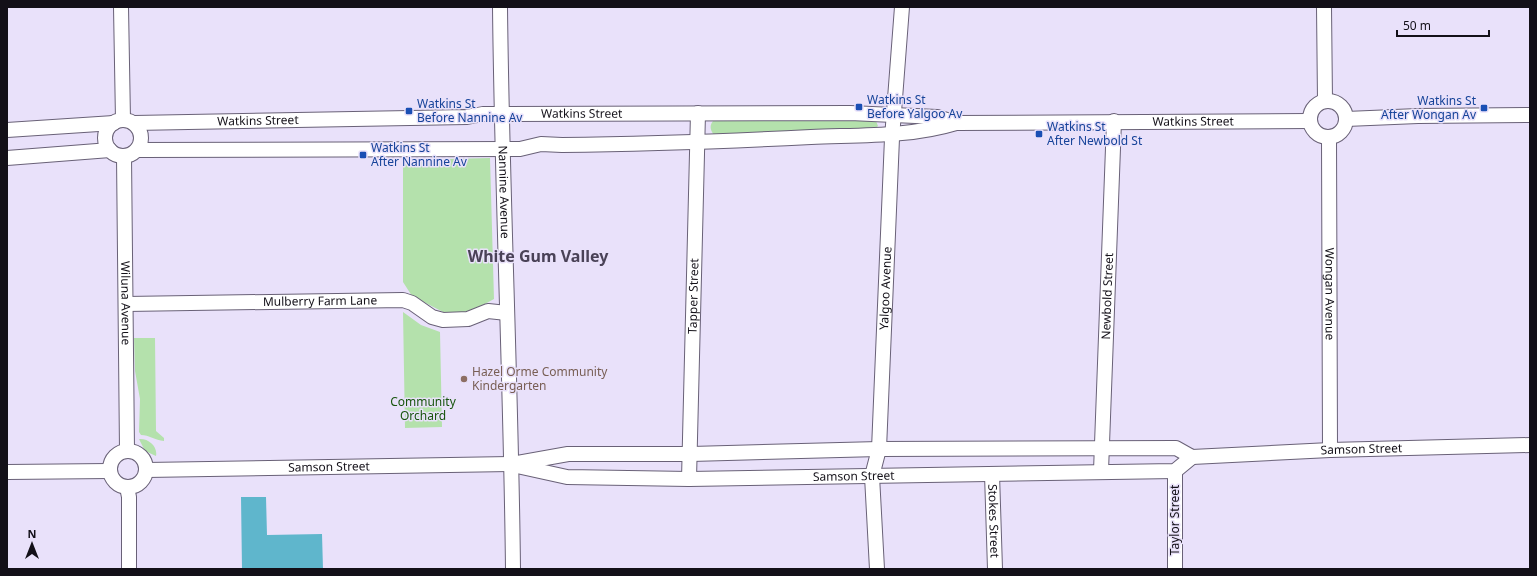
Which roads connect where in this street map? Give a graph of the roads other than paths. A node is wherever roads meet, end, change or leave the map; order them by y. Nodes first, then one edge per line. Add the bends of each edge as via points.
1 (121, 7) edge
2 (500, 7) edge
3 (902, 7) edge
4 (1324, 7) edge
5 (1325, 101) junction
6 (698, 113) junction
7 (502, 115) junction
8 (895, 115) junction
9 (1530, 115) edge
10 (1346, 119) junction
11 (1114, 121) junction
12 (1309, 121) junction
13 (123, 122) junction
14 (956, 123) junction
15 (7, 130) edge
16 (893, 133) junction
17 (1329, 138) junction
18 (699, 143) junction
19 (503, 148) junction
20 (110, 150) junction
21 (137, 150) junction
22 (124, 156) junction
23 (7, 158) edge
24 (126, 304) junction
25 (507, 313) junction
26 (1530, 445) edge
27 (1102, 448) junction
28 (879, 449) junction
29 (127, 450) junction
30 (1330, 450) junction
31 (691, 454) junction
32 (1192, 457) junction
33 (512, 464) junction
34 (146, 470) junction
35 (109, 471) junction
36 (1101, 471) junction
37 (1175, 471) junction
38 (7, 472) edge
39 (992, 474) junction
40 (872, 476) junction
41 (689, 479) junction
42 (127, 487) junction
43 (130, 569) edge
44 (513, 569) edge
45 (877, 569) edge
46 (995, 569) edge
47 (1175, 569) edge

1 - 13 street
2 - 7 street, Nannine Avenue
3 - 8 street, Yalgoo Avenue
4 - 5 street
5 - 10 street via 1338,104
5 - 12 street via 1315,106
6 - 7 street, Watkins Street
6 - 8 street, Watkins Street
6 - 18 street, Tapper Street
7 - 13 street, Watkins Street
7 - 19 street, Nannine Avenue
8 - 14 street, Watkins Street via 937,117
8 - 16 street, Yalgoo Avenue
9 - 10 street
10 - 17 street via 1343,130
11 - 12 street, Watkins Street
11 - 14 street, Watkins Street
11 - 27 street, Newbold Street
12 - 17 street via 1318,135
13 - 15 street, Watkins Street
13 - 20 street via 107,131 106,141
13 - 21 street via 139,130 141,138
14 - 16 street, Watkins Street via 934,129
16 - 18 street, Watkins Street
16 - 28 street, Yalgoo Avenue
17 - 30 street, Wongan Avenue
18 - 19 street, Watkins Street via 541,144
18 - 31 street, Tapper Street
19 - 21 street, Watkins Street
19 - 25 street, Nannine Avenue
20 - 22 street
20 - 23 street
21 - 22 street
22 - 24 street, Wiluna Avenue
24 - 25 street, Mulberry Farm Lane via 403,300 432,317 443,320 468,319 488,311
24 - 29 street, Wiluna Avenue
25 - 33 street, Nannine Avenue
26 - 30 street, Samson Street
27 - 28 street, Samson Street
27 - 32 street, Samson Street via 1176,448
27 - 36 street, Newbold Street
28 - 31 street, Samson Street
28 - 40 street, Yalgoo Avenue
29 - 34 street via 141,456
29 - 35 street via 114,457
30 - 32 street, Samson Street
31 - 33 street, Samson Street via 568,454
31 - 41 street, Tapper Street
32 - 37 street
33 - 34 street, Samson Street
33 - 41 street, Samson Street via 567,478
33 - 44 street, Nannine Avenue
34 - 42 street via 140,482
35 - 38 street
35 - 42 street via 115,482
36 - 37 street, Samson Street
36 - 39 street, Samson Street
37 - 47 street, Taylor Street
39 - 40 street, Samson Street
39 - 46 street, Stokes Street
40 - 41 street, Samson Street
40 - 45 street, Yalgoo Avenue
42 - 43 street

